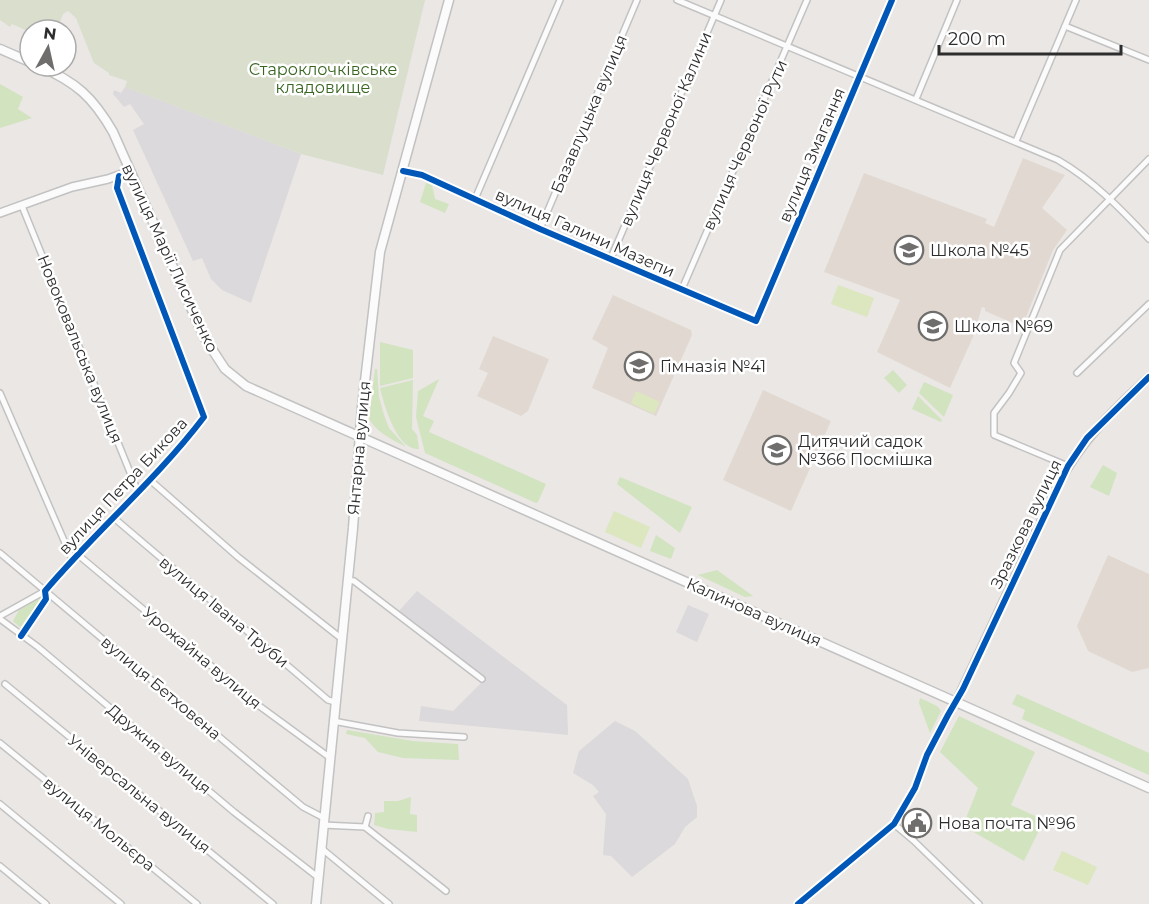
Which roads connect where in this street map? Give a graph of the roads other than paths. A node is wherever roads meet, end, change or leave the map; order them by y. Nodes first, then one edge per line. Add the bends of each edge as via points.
1 (449, 0) edge
2 (560, 0) edge
3 (637, 0) edge
4 (676, 0) edge
5 (720, 0) edge
6 (807, 0) edge
7 (892, 0) edge
8 (957, 0) edge
9 (1076, 0) edge
10 (714, 16) junction
11 (1065, 26) junction
12 (788, 47) junction
13 (0, 49) edge
14 (18, 57) edge
15 (1149, 60) edge
16 (63, 78) edge
17 (860, 78) junction
18 (916, 99) junction
19 (1016, 141) junction
20 (1149, 159) edge
21 (130, 171) junction
22 (403, 171) junction
23 (119, 176) junction
24 (1110, 197) junction
25 (475, 199) junction
26 (22, 206) junction
27 (0, 213) edge
28 (540, 229) junction
29 (1149, 239) edge
30 (611, 258) junction
31 (682, 289) junction
32 (1149, 304) edge
33 (756, 321) joint
34 (1077, 373) dead end
35 (1149, 377) edge
36 (0, 393) edge
37 (359, 437) junction
38 (1068, 466) junction
39 (150, 480) junction
40 (138, 492) junction
41 (114, 518) junction
42 (0, 554) edge
43 (75, 557) junction
44 (348, 580) junction
45 (45, 591) junction
46 (0, 618) edge
47 (21, 636) junction
48 (342, 639) junction
49 (482, 679) dead end
50 (5, 684) dead end
51 (335, 702) junction
52 (956, 702) junction
53 (333, 721) junction
54 (464, 737) dead end
55 (0, 743) edge
56 (329, 757) junction
57 (1149, 788) edge
58 (0, 804) edge
59 (368, 816) dead end
60 (324, 822) junction
61 (894, 824) junction
62 (364, 827) junction
63 (321, 848) junction
64 (0, 866) edge
65 (318, 878) junction
66 (446, 891) dead end
67 (46, 904) edge
68 (121, 904) edge
69 (197, 904) edge
70 (273, 904) edge
71 (316, 904) edge
72 (389, 904) edge
73 (798, 904) edge
74 (979, 904) edge

1 - 22 main road, Янтарна вулиця
2 - 25 street
3 - 28 street, Базавлуцька вулиця
4 - 10 street
5 - 10 street, вулиця Червоної Калини
6 - 12 street, вулиця Червоної Рути
7 - 17 street, вулиця Змагання
8 - 18 street
9 - 11 street
10 - 12 street
10 - 30 street, вулиця Червоної Калини
11 - 15 street
11 - 19 street
12 - 17 street
12 - 31 street, вулиця Червоної Рути
13 - 14 main road
16 - 21 main road, вулиця Марії Лисиченко via 93,101 113,132
17 - 18 street
17 - 33 street, вулиця Змагання
18 - 19 street
19 - 24 street via 1071,167
20 - 24 street
21 - 23 street
21 - 37 main road, вулиця Марії Лисиченко via 204,338 225,369 259,393
22 - 25 street, вулиця Галини Мазепи via 419,174
22 - 37 main road, Янтарна вулиця via 380,252
23 - 26 street via 72,187
23 - 39 street, вулиця Петра Бикова via 117,188 204,417
24 - 29 street
24 - 38 street via 1059,250 1014,363 1021,373 994,413 994,435
25 - 28 street, вулиця Галини Мазепи
26 - 27 street
26 - 40 street, Новоковальська вулиця
28 - 30 street, вулиця Галини Мазепи
30 - 31 street, вулиця Галини Мазепи
31 - 33 street, вулиця Галини Мазепи
32 - 34 street
35 - 38 street, Зразкова вулиця via 1092,433
36 - 43 street
37 - 44 main road, Янтарна вулиця
37 - 52 main road, Калинова вулиця
38 - 52 street, Зразкова вулиця
39 - 40 street, вулиця Петра Бикова
39 - 48 street
40 - 41 street, вулиця Петра Бикова
41 - 43 street, вулиця Петра Бикова
41 - 51 street, вулиця Івана Труби
42 - 45 street, вулиця Бетховена
43 - 45 street, вулиця Петра Бикова
43 - 56 street, Урожайна вулиця via 258,705
44 - 48 main road, Янтарна вулиця
44 - 49 street
45 - 46 street
45 - 47 street, вулиця Петра Бикова via 46,599
45 - 60 street, вулиця Бетховена
46 - 47 street, Дружня вулиця
47 - 65 street, Дружня вулиця
48 - 51 main road, Янтарна вулиця
50 - 70 street, Універсальна вулиця
51 - 53 main road, Янтарна вулиця
52 - 57 main road, Калинова вулиця
52 - 61 street
53 - 54 street via 398,733
53 - 56 main road, Янтарна вулиця
55 - 69 street, вулиця Мольєра
56 - 60 main road, Янтарна вулиця
58 - 68 street
59 - 62 street
60 - 62 street
60 - 63 main road, Янтарна вулиця
61 - 73 street
61 - 74 street
62 - 66 street
63 - 65 main road, Янтарна вулиця
63 - 72 street
64 - 67 street
65 - 71 main road, Янтарна вулиця

